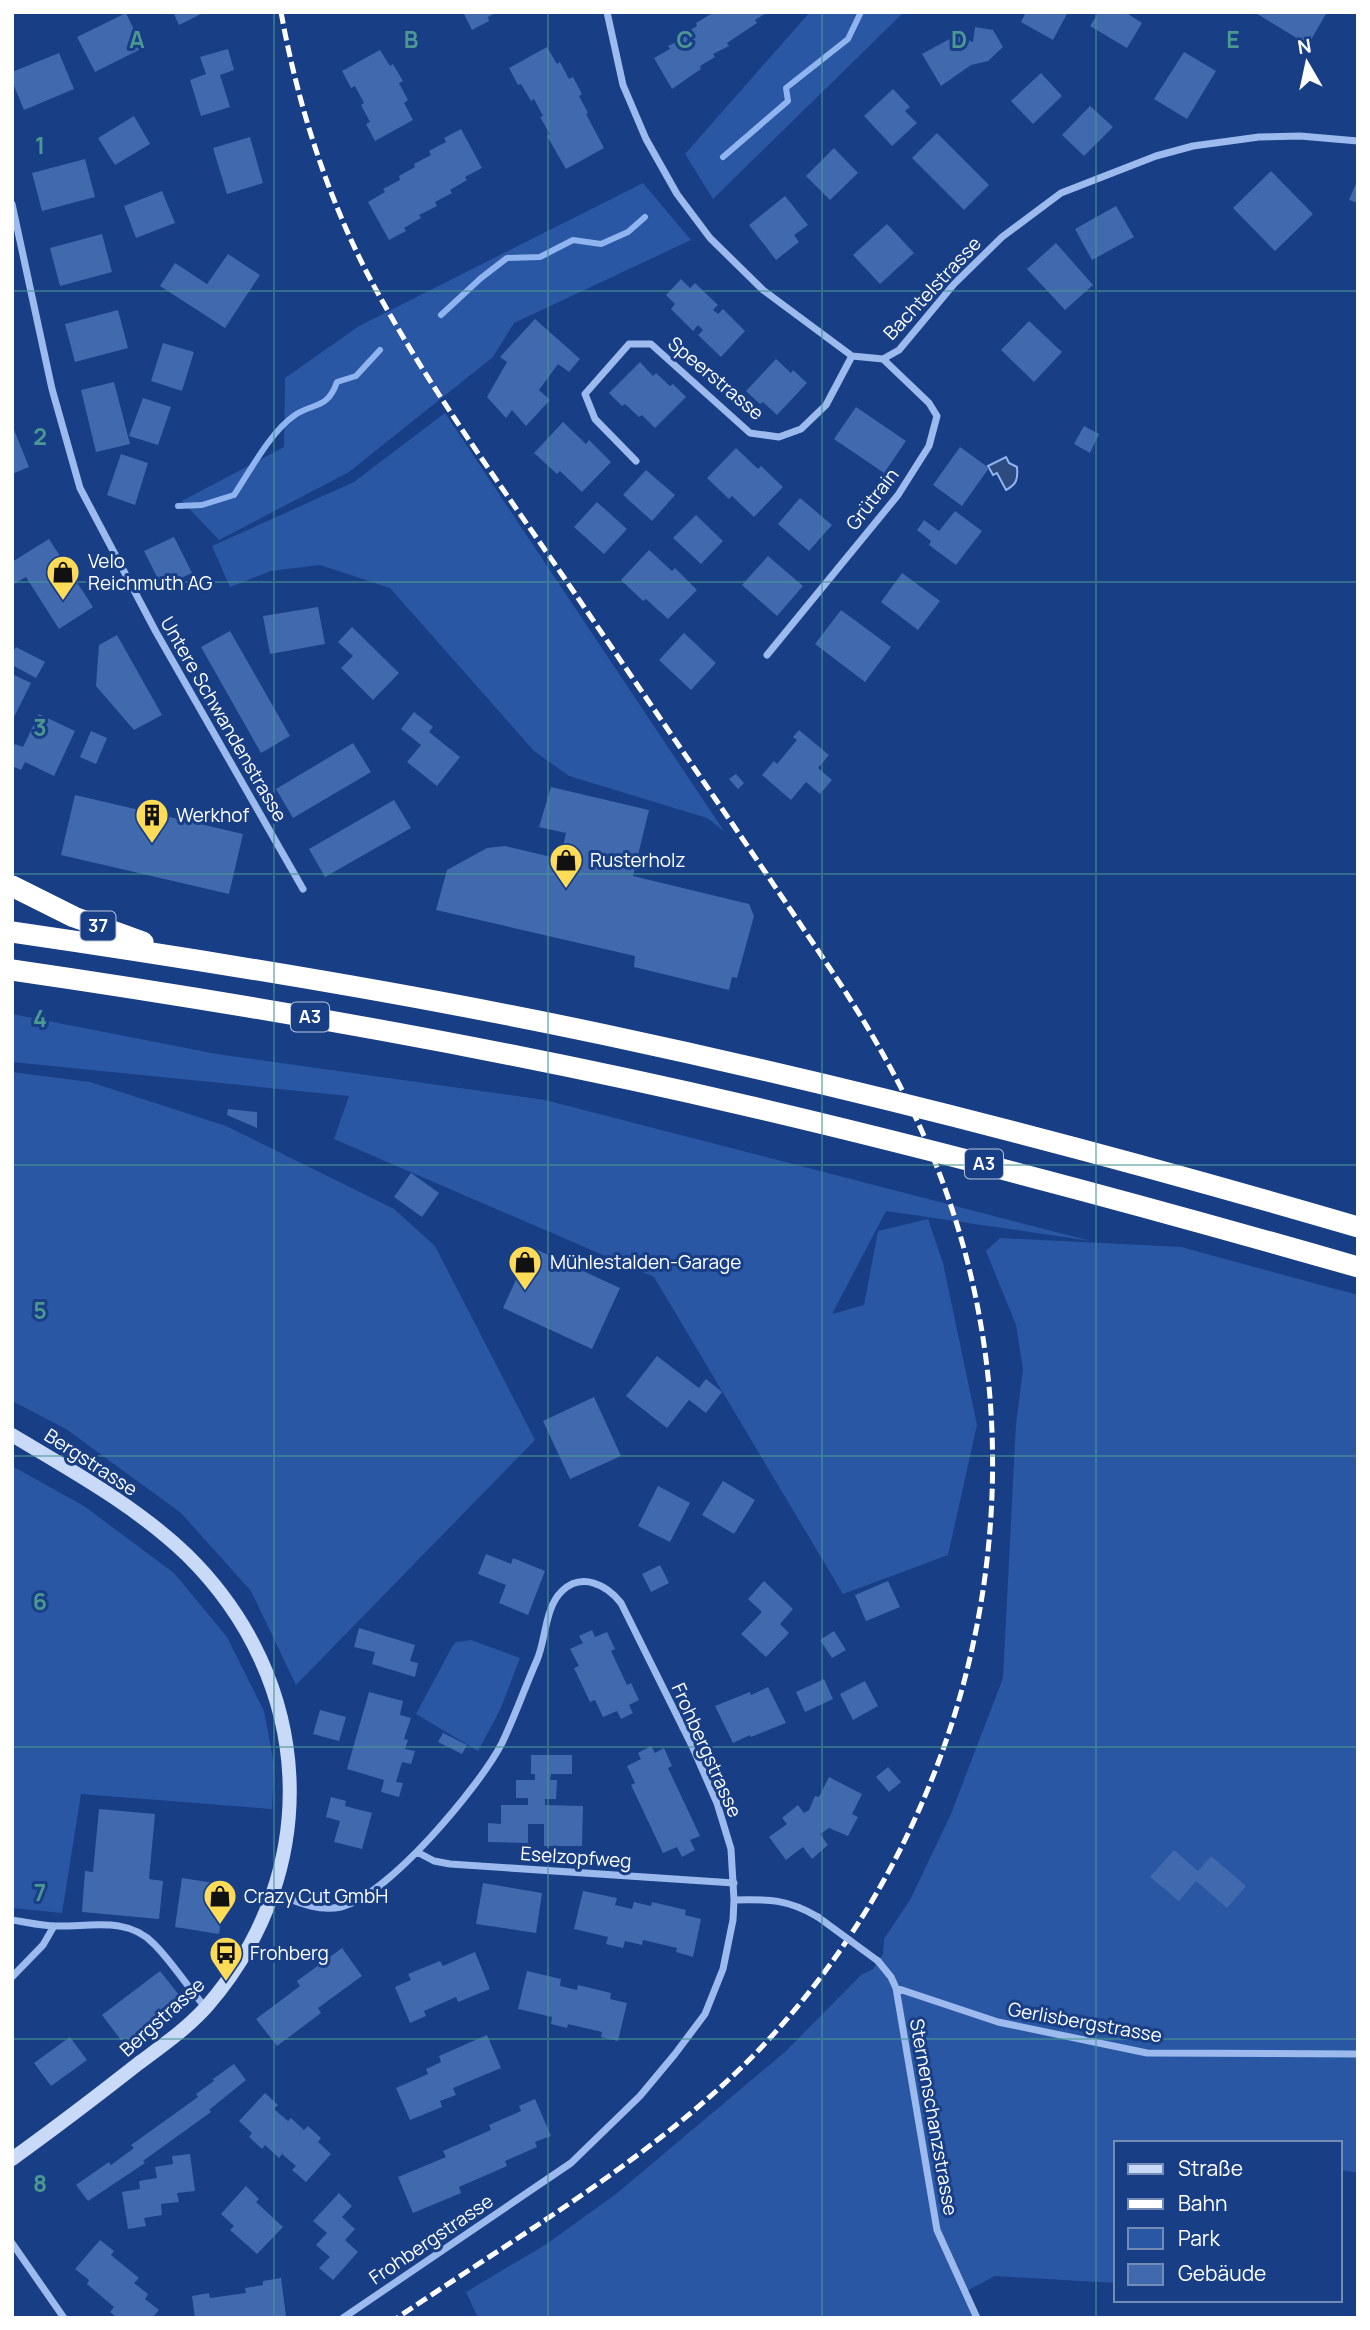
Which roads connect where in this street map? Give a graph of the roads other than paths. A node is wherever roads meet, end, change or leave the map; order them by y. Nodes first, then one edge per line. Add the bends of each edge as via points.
1 (607, 12) edge
2 (1358, 141) edge
3 (12, 204) edge
4 (852, 356) junction
5 (883, 359) junction
6 (636, 461) dead end
7 (766, 655) dead end
8 (12, 886) edge
9 (303, 888) dead end
10 (12, 932) edge
11 (188, 958) junction
12 (12, 970) edge
13 (1358, 1227) edge
14 (1358, 1267) edge
15 (12, 1435) edge
16 (417, 1852) junction
17 (734, 1884) junction
18 (274, 1893) junction
19 (734, 1900) junction
20 (12, 1920) edge
21 (54, 1926) junction
22 (12, 1977) edge
23 (896, 1987) junction
24 (206, 2008) junction
25 (1358, 2054) edge
26 (12, 2159) edge
27 (12, 2243) edge
28 (64, 2318) edge
29 (343, 2318) edge
30 (977, 2318) edge

1 - 4 street via 623,85 677,194 710,238 763,290
2 - 5 street, Bachtelstrasse via 1300,136 1194,146 1061,193 1002,237 954,284 899,350
3 - 9 street, Untere Schwandenstrasse via 52,389 80,488 156,632
4 - 5 street
4 - 6 street, Speerstrasse via 826,405 801,429 779,437 750,433 651,344 629,344 585,394 595,419
5 - 7 street, Grütrain via 937,416 929,446 898,495
8 - 11 highway, 37 via 74,918
10 - 11 highway, A3
11 - 13 highway, A3 via 605,1035 848,1090
12 - 14 highway, A3 via 349,1024 732,1102 1070,1186
15 - 18 main road, Bergstrasse via 79,1475 166,1537 224,1600 252,1642 279,1709 289,1766 287,1834
16 - 17 street, Eselzopfweg via 450,1864
16 - 17 street, Frohbergstrasse via 501,1744 542,1649 556,1599 563,1590 586,1581 608,1589 621,1603 693,1748 732,1849
16 - 18 street, Frohbergstrasse via 364,1897 341,1907 311,1906
17 - 19 street, Frohbergstrasse
18 - 24 main road, Bergstrasse via 255,1938
19 - 23 street, Sternenschanzstrasse, bridge via 775,1899 800,1907 878,1961
19 - 29 street, Frohbergstrasse via 723,1969 705,2014 640,2096 570,2163
20 - 21 street
21 - 22 street via 43,1945
21 - 24 street via 132,1928 153,1942
23 - 25 street, Gerlisbergstrasse via 998,2022 1147,2053
23 - 30 street, Sternenschanzstrasse via 937,2230
24 - 26 main road, Bergstrasse
27 - 28 street

